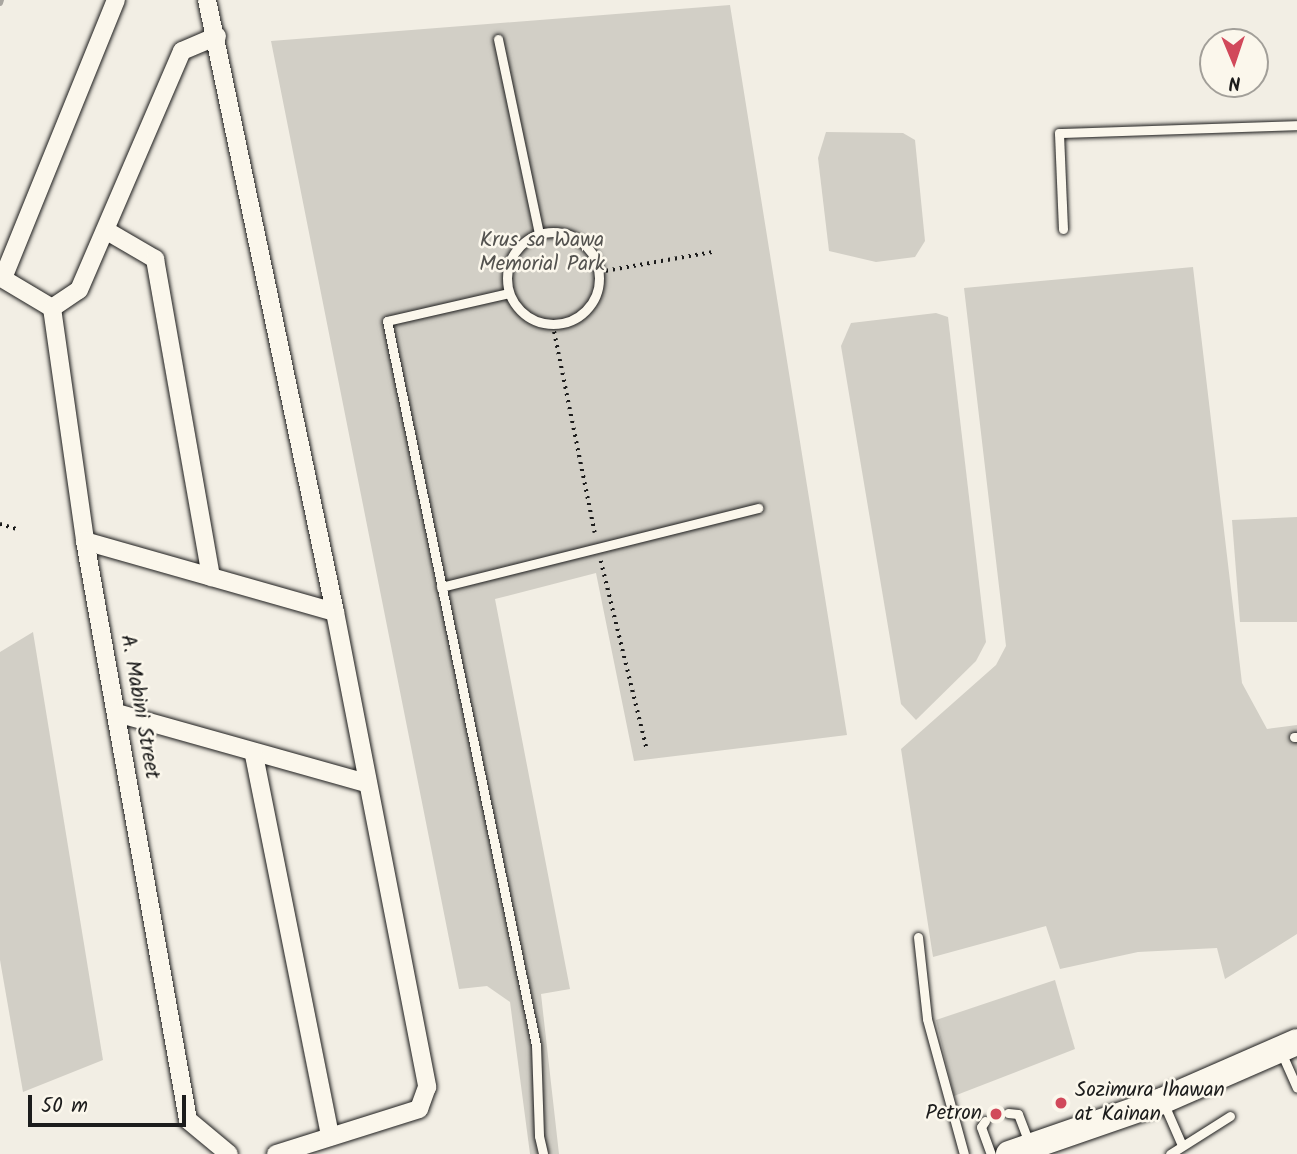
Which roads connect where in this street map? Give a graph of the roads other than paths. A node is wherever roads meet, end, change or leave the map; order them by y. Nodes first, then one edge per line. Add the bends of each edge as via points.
1 (116, 0) edge
2 (207, 0) edge
3 (217, 36) junction
4 (499, 39) dead end
5 (1297, 125) edge
6 (1063, 229) dead end
7 (107, 231) junction
8 (539, 234) junction
9 (1, 278) edge
10 (509, 293) junction
11 (52, 308) junction
12 (758, 508) dead end
13 (85, 541) junction
14 (211, 577) junction
15 (441, 587) junction
16 (335, 612) junction
17 (117, 713) junction
18 (254, 755) junction
19 (366, 783) junction
20 (918, 937) dead end
21 (1289, 1046) edge
22 (1297, 1088) edge
23 (1162, 1101) junction
24 (1008, 1113) dead end
25 (1230, 1116) dead end
26 (985, 1121) dead end
27 (330, 1136) junction
28 (1181, 1143) junction
29 (1020, 1150) edge
30 (229, 1154) edge
31 (276, 1154) edge
32 (543, 1154) edge
33 (964, 1154) edge
34 (991, 1154) edge
35 (1170, 1154) edge

1 - 9 street
2 - 3 street
3 - 7 street via 182,51
3 - 16 street
4 - 8 lane
5 - 6 lane via 1059,133
7 - 11 street via 79,290
7 - 14 street via 155,259
8 - 10 lane via 516,251 506,278
8 - 10 lane via 561,233 581,241 591,251 599,272 598,293 591,306 568,323 553,325 532,319
9 - 11 street
10 - 15 lane via 387,321
11 - 13 street, A. Mabini Street
12 - 15 lane
13 - 14 street
13 - 17 street, A. Mabini Street
14 - 16 street
15 - 32 lane via 536,1045 538,1136
16 - 19 street
17 - 18 street
17 - 30 street, A. Mabini Street via 188,1120
18 - 19 street
18 - 27 street
19 - 27 street via 426,1099 419,1109
20 - 33 lane via 928,1020
21 - 22 lane
21 - 23 main road
23 - 28 lane
23 - 29 main road
24 - 29 lane via 1018,1114
25 - 28 lane
26 - 34 lane via 981,1127
27 - 31 street
28 - 35 lane

